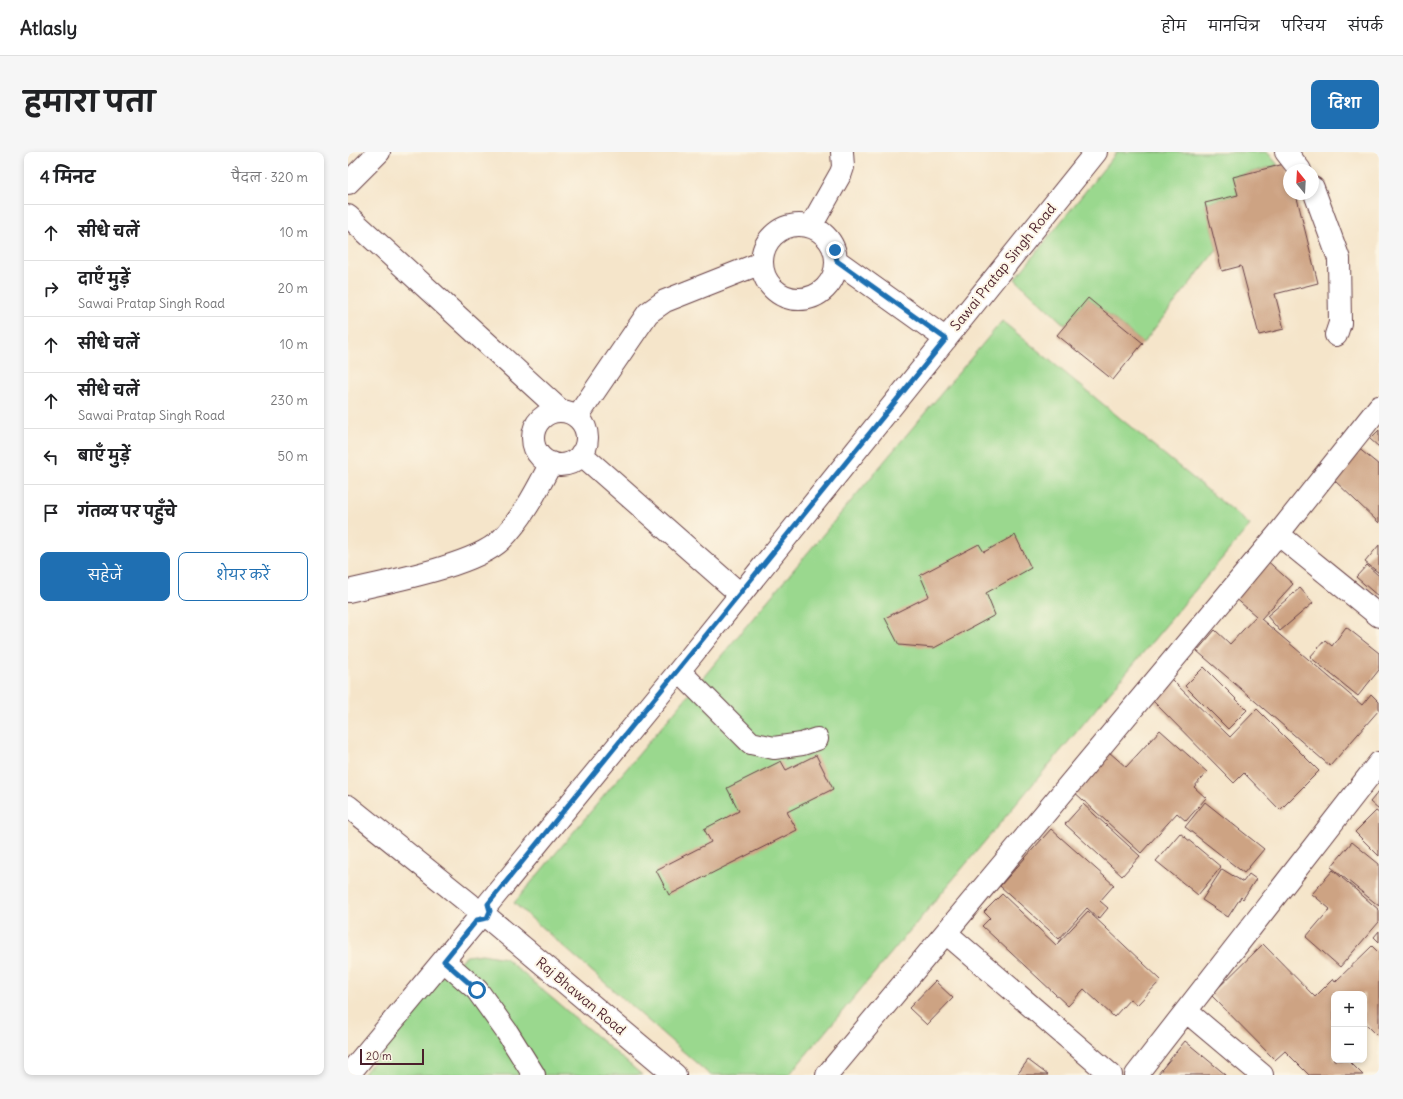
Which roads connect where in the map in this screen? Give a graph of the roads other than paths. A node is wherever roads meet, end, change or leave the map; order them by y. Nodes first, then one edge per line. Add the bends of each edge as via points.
1 (380, 152) edge
2 (842, 152) edge
3 (1096, 152) edge
4 (1286, 152) edge
5 (1295, 164) edge
6 (348, 183) edge
7 (1317, 200) edge
8 (348, 216) edge
9 (811, 226) junction
10 (837, 261) junction
11 (762, 263) junction
12 (1336, 335) dead end
13 (946, 339) junction
14 (1379, 407) edge
15 (569, 414) junction
16 (581, 454) junction
17 (551, 463) junction
18 (1278, 534) junction
19 (348, 591) edge
20 (740, 594) junction
21 (1379, 616) edge
22 (679, 671) junction
23 (817, 739) dead end
24 (1379, 763) edge
25 (348, 806) edge
26 (481, 911) junction
27 (946, 933) junction
28 (444, 961) junction
29 (1186, 1011) junction
30 (348, 1075) edge
31 (534, 1075) edge
32 (675, 1075) edge
33 (827, 1075) edge
34 (1111, 1075) edge
35 (1136, 1075) edge
36 (1262, 1075) edge

1 - 6 street
2 - 9 street via 841,173
3 - 13 street, Sawai Pratap Singh Road
4 - 5 street
7 - 12 street via 1339,259 1340,323
8 - 15 street
9 - 10 street via 830,239
9 - 11 street via 787,226 777,232 768,240 763,251
10 - 11 street via 836,273 830,284 812,298 800,300 788,298 769,285
10 - 13 street
11 - 15 street via 665,301 648,314
13 - 20 street, Sawai Pratap Singh Road
14 - 18 street
15 - 16 street via 582,423 587,438
15 - 17 street via 546,414 539,420 535,429 533,437 536,449
16 - 17 street via 568,464
16 - 20 street
17 - 19 street via 528,506 500,540 482,553 452,565
18 - 21 street
18 - 27 street
20 - 22 street, Sawai Pratap Singh Road
22 - 23 street via 751,743 774,748
22 - 26 street, Sawai Pratap Singh Road
24 - 29 street
25 - 26 street, Raj Bhawan Road
26 - 28 street, Sawai Pratap Singh Road
26 - 32 street, Raj Bhawan Road
27 - 33 street
27 - 34 street
28 - 30 street, Sawai Pratap Singh Road
28 - 31 street via 477,990
29 - 35 street
29 - 36 street

